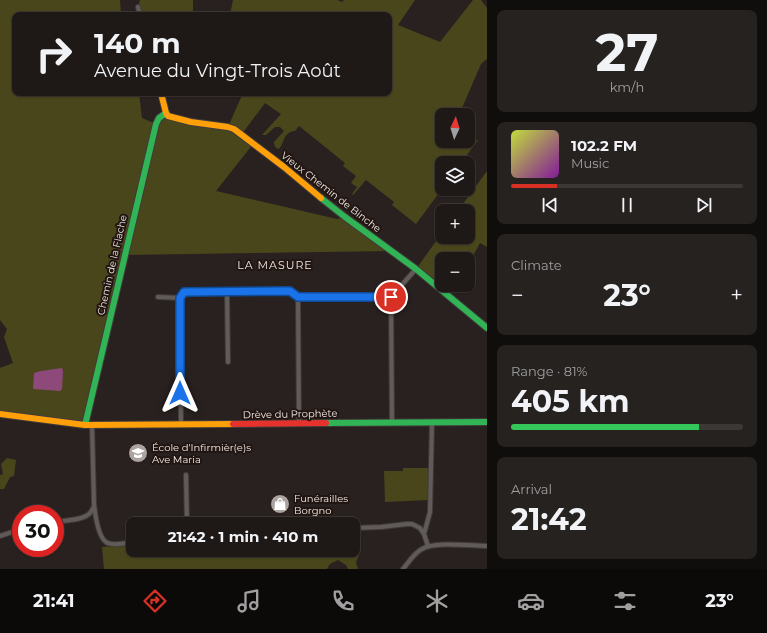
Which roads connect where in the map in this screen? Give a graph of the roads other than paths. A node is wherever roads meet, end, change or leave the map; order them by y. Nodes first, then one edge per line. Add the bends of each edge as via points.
1 (138, 7) dead end
2 (139, 12) edge
3 (162, 96) edge
4 (166, 113) junction
5 (416, 269) junction
6 (227, 291) junction
7 (158, 297) dead end
8 (298, 297) junction
9 (391, 297) junction
10 (180, 298) junction
11 (487, 328) edge
12 (228, 362) dead end
13 (0, 414) edge
14 (432, 422) junction
15 (487, 422) edge
16 (392, 423) junction
17 (299, 424) junction
18 (85, 425) junction
19 (92, 425) junction
20 (181, 425) junction
21 (186, 475) dead end
22 (94, 504) junction
23 (187, 517) edge
24 (64, 520) edge
25 (360, 528) edge
26 (12, 532) edge
27 (424, 534) junction
28 (0, 536) edge
29 (126, 543) edge
30 (428, 546) junction
31 (487, 546) edge
32 (403, 569) edge

1 - 2 street
3 - 4 street
4 - 5 street, Vieux Chemin de Binche via 178,119 234,130
4 - 18 street, Chemin de la Flache via 156,124
5 - 9 street
5 - 11 street, Vieux Chemin de Binche
6 - 8 street via 290,291
6 - 10 street via 184,292
6 - 12 street
7 - 10 street
8 - 9 street
8 - 17 street
9 - 16 street
10 - 20 street
13 - 18 street, Drève du Prophète
14 - 15 street, Drève du Prophète
14 - 16 street, Drève du Prophète
14 - 27 street via 430,512
16 - 17 street, Drève du Prophète
17 - 20 street, Drève du Prophète
18 - 19 street, Drève du Prophète
19 - 20 street, Drève du Prophète
19 - 22 street
21 - 23 street
22 - 24 street via 92,512 87,516
22 - 29 street via 101,536 105,542
25 - 27 street via 412,524 420,528
26 - 28 street
27 - 30 street
30 - 31 street
30 - 32 street via 416,553

